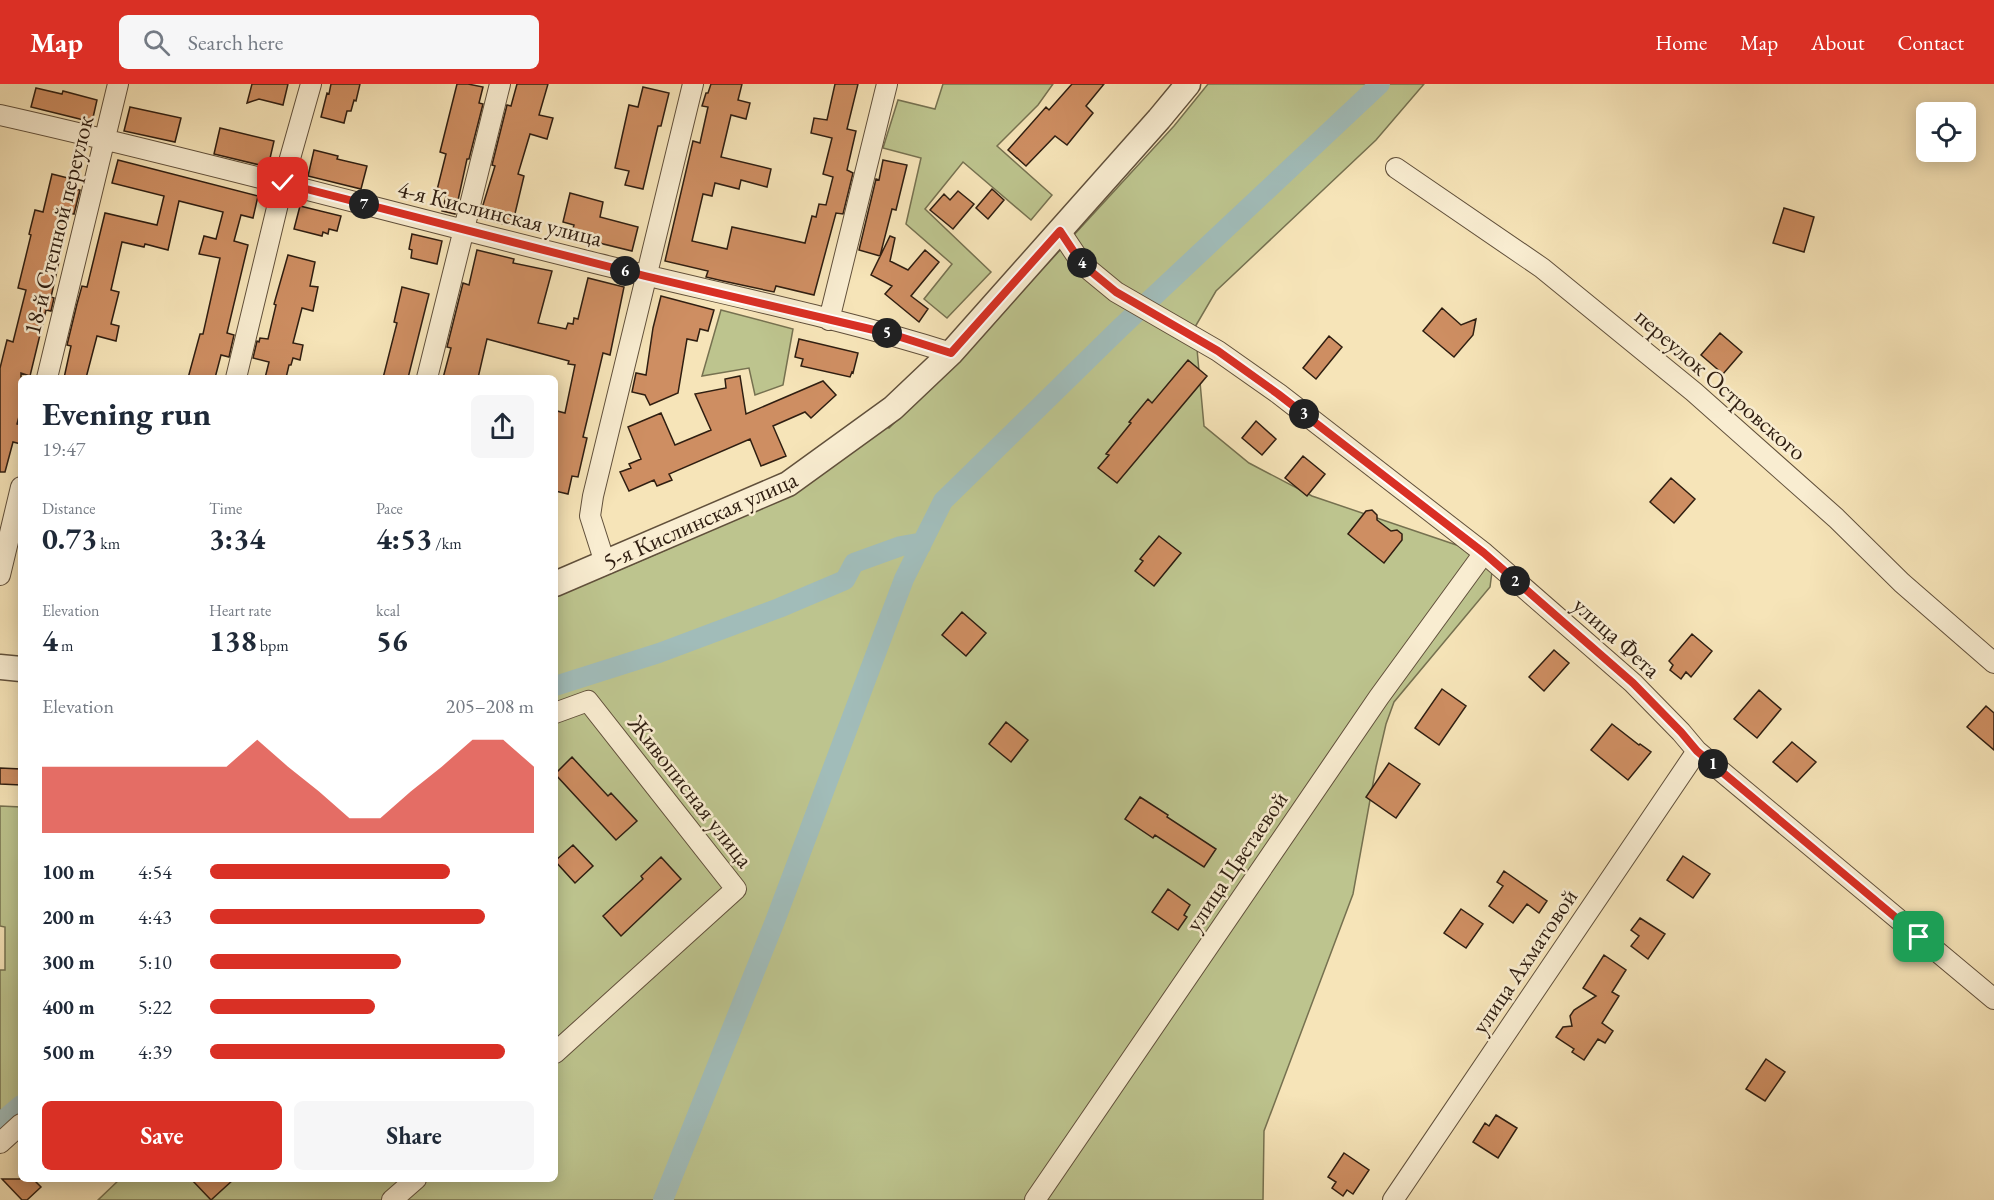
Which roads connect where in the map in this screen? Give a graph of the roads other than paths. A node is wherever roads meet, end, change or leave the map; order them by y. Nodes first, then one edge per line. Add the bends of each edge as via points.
1 (118, 84) edge
2 (311, 84) edge
3 (500, 84) edge
4 (693, 84) edge
5 (887, 84) edge
6 (1188, 84) edge
7 (0, 115) edge
8 (105, 139) junction
9 (1396, 168) dead end
10 (283, 183) junction
11 (464, 230) junction
12 (1060, 231) junction
13 (645, 276) junction
14 (829, 320) junction
15 (951, 353) junction
16 (48, 375) edge
17 (237, 375) edge
18 (428, 375) edge
19 (18, 500) edge
20 (1484, 553) junction
21 (605, 563) junction
22 (0, 575) edge
23 (558, 583) edge
24 (1994, 663) edge
25 (0, 667) edge
26 (18, 669) edge
27 (558, 712) edge
28 (1697, 751) junction
29 (1994, 999) edge
30 (558, 1050) edge
31 (18, 1127) edge
32 (0, 1143) edge
33 (413, 1182) edge
34 (392, 1200) edge
35 (1035, 1200) edge
36 (1393, 1200) edge

1 - 8 street, 18-й Степной переулок
2 - 10 street
3 - 11 street
4 - 13 street
5 - 14 street
6 - 12 street, 5-я Кислинская улица
7 - 8 street, 4-я Кислинская улица
8 - 10 street, 4-я Кислинская улица
8 - 16 street, 18-й Степной переулок
9 - 24 street, переулок Островского via 1542,268 1685,384
10 - 11 street, 4-я Кислинская улица
10 - 17 street
11 - 13 street, 4-я Кислинская улица
11 - 18 street
12 - 15 street, 5-я Кислинская улица
12 - 20 street, улица Фета via 1082,264 1116,292 1189,333 1278,394
13 - 14 street, 4-я Кислинская улица
13 - 21 street via 590,516
14 - 15 street, 4-я Кислинская улица
15 - 21 street, 5-я Кислинская улица via 893,408 788,484
19 - 22 street
20 - 28 street, улица Фета via 1633,683
20 - 35 street, улица Цветаевой via 1379,697
21 - 23 street, 5-я Кислинская улица
25 - 26 street
27 - 30 street, Живописная улица via 588,701 736,889
28 - 29 street, улица Фета
28 - 36 street, улица Ахматовой
31 - 32 street
33 - 34 street

